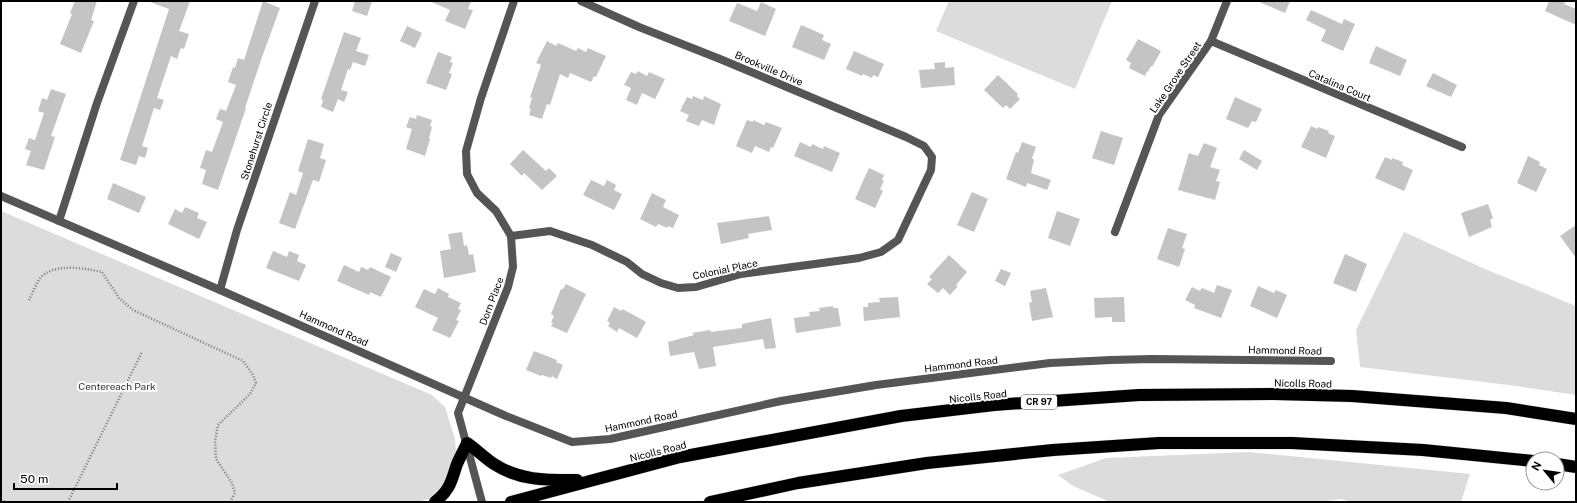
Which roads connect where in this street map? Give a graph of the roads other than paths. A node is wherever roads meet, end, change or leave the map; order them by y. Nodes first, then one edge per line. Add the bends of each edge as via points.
1 (134, 1) edge
2 (315, 1) edge
3 (514, 1) edge
4 (581, 1) edge
5 (1227, 1) edge
6 (1211, 41) junction
7 (1462, 147) dead end
8 (931, 170) joint
9 (1, 196) edge
10 (60, 221) junction
11 (1116, 232) dead end
12 (511, 236) junction
13 (220, 290) junction
14 (1331, 361) dead end
15 (464, 396) junction
16 (1576, 418) edge
17 (467, 443) junction
18 (1525, 460) edge
19 (1565, 465) edge
20 (1576, 467) edge
21 (595, 480) junction
22 (435, 502) edge
23 (482, 502) edge
24 (511, 502) edge
25 (710, 502) edge

1 - 10 street via 97,103
2 - 13 street, Stonehurst Circle via 237,230
3 - 12 street, Dorn Place via 466,151 467,174 477,193 496,211
4 - 8 street, Brookville Drive via 906,137 924,146 928,151 932,157
5 - 6 street, Lake Grove Street
6 - 7 street, Catalina Court
6 - 11 street, Lake Grove Street via 1159,115
8 - 12 street, Colonial Place via 898,240 881,252 860,258 741,274 696,287 678,288 661,283 592,244 550,230
9 - 10 street, Hammond Road
10 - 13 street, Hammond Road
12 - 15 street, Dorn Place via 513,267 508,287
13 - 15 street, Hammond Road
14 - 15 street, Hammond Road via 1152,359 1050,363 876,385 781,401 610,439 572,442
15 - 17 street, Dorn Place via 458,413
16 - 21 highway, Nicolls Road / CR 97 via 1506,408 1352,396 1139,395 994,405 901,416 680,457
17 - 21 highway via 493,464 525,478
17 - 22 highway via 448,489
17 - 23 street, Dorn Place
18 - 25 highway via 1423,450 1292,443 1159,443 1053,450 927,463 798,483
19 - 20 highway
21 - 24 highway, Nicolls Road / CR 97

